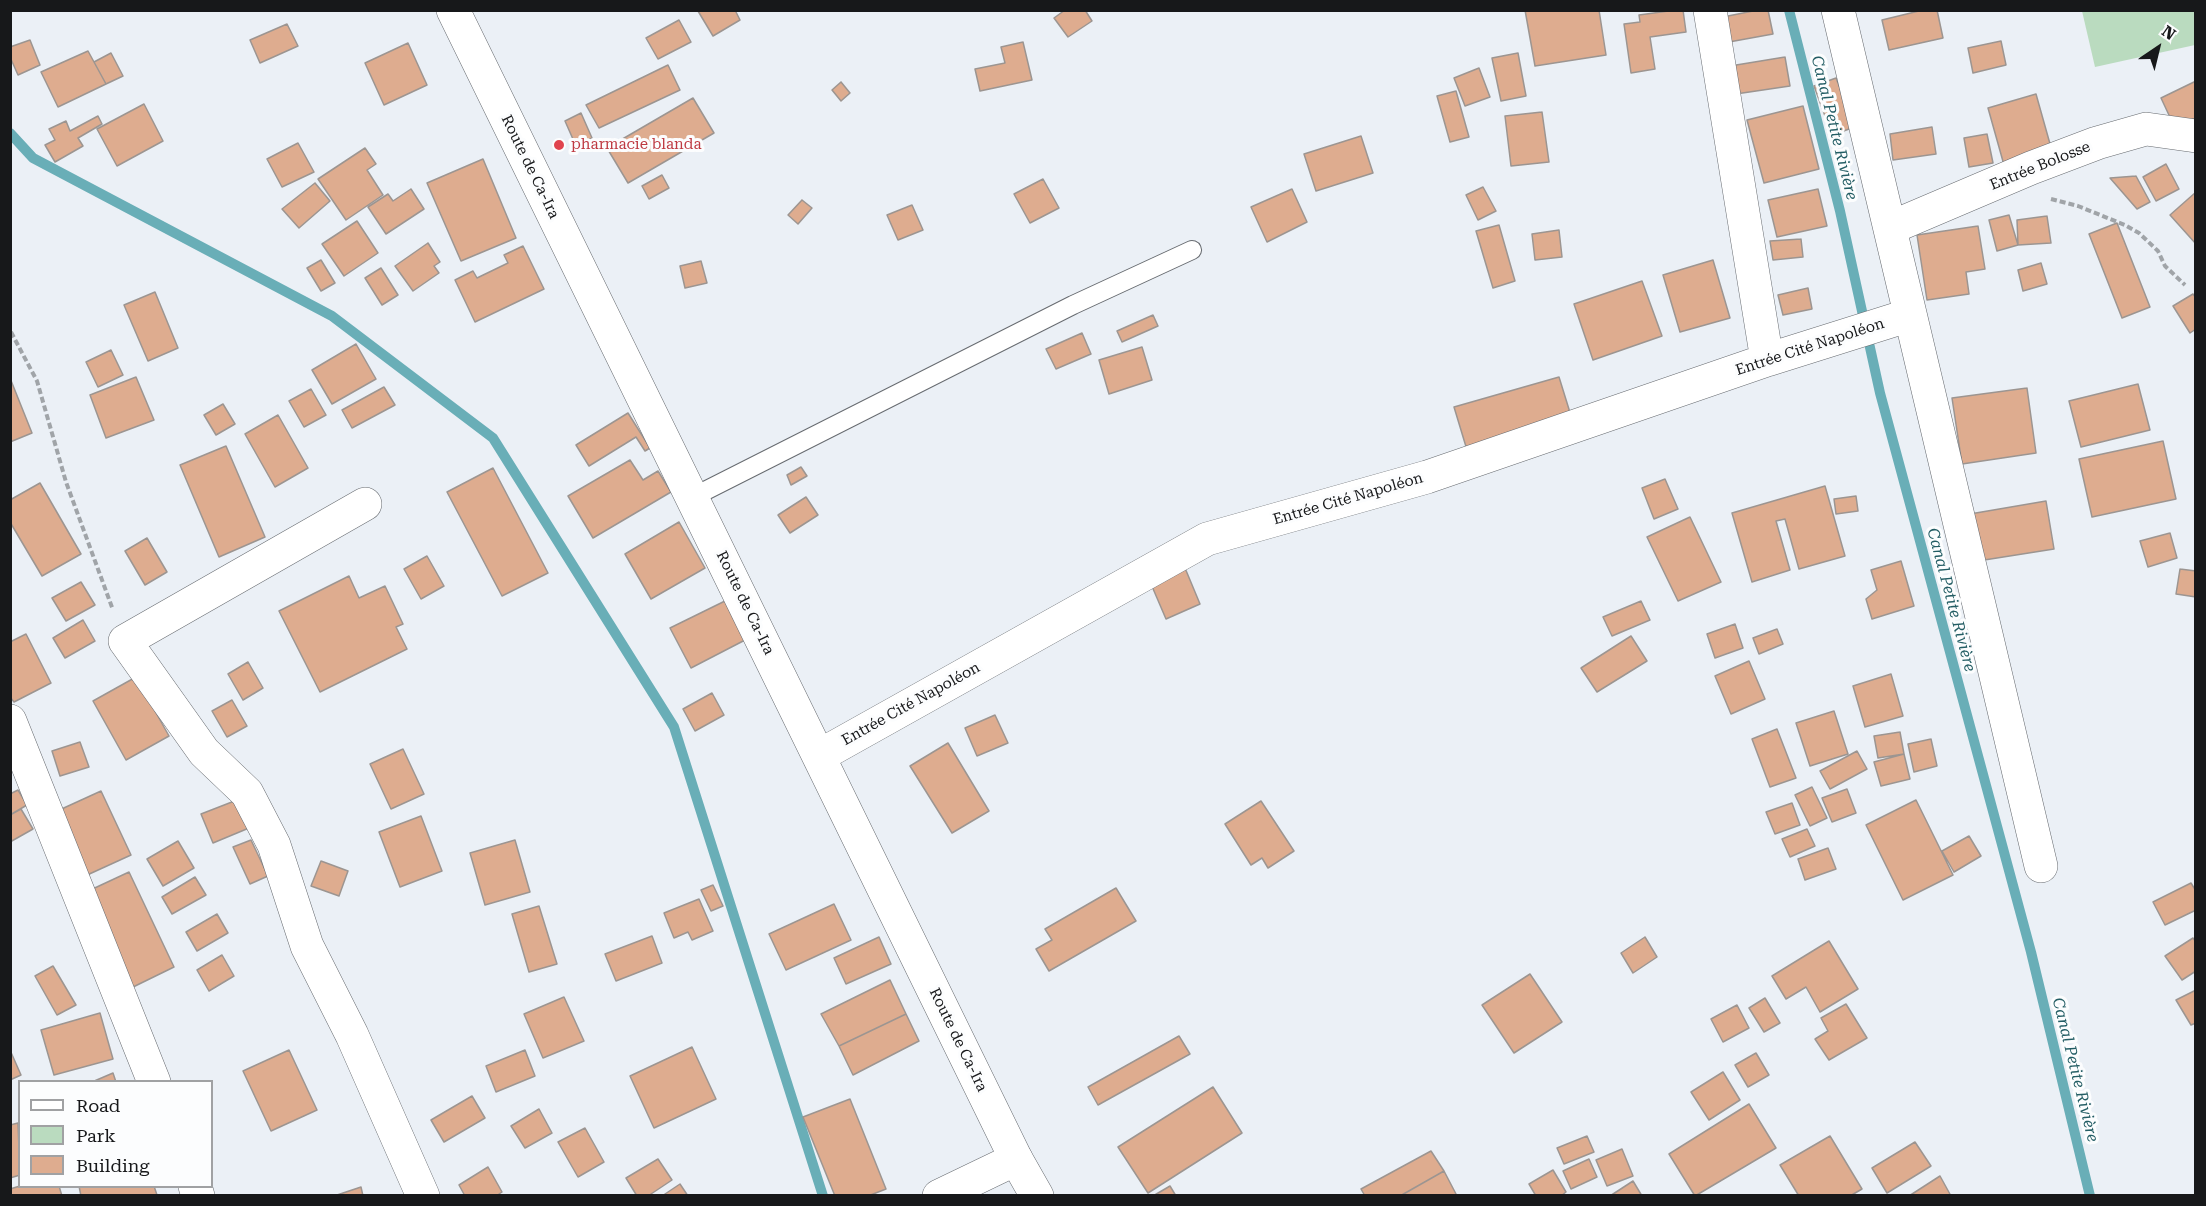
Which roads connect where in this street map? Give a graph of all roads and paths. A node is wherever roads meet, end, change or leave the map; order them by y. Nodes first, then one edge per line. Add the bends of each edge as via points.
1 (453, 10) edge
2 (1710, 10) edge
3 (1838, 10) edge
4 (2196, 136) edge
5 (2031, 168) junction
6 (1890, 228) junction
7 (1192, 250) dead end
8 (2185, 285) dead end
9 (1910, 315) junction
10 (11, 332) edge
11 (1767, 360) junction
12 (693, 497) junction
13 (365, 504) dead end
14 (125, 641) junction
15 (10, 721) edge
16 (819, 756) junction
17 (2041, 866) dead end
18 (153, 1080) edge
19 (1016, 1159) junction
20 (423, 1196) edge
21 (939, 1196) edge
22 (1037, 1196) edge

1 - 12 street, Route de Ca-Ira
2 - 11 street
3 - 6 street
4 - 5 street, Entrée Bolosse via 2146,129
5 - 6 street, Entrée Bolosse
5 - 8 path via 2052,200 2078,206 2139,233
6 - 9 street
7 - 12 lane via 1073,305
9 - 11 street, Entrée Cité Napoléon
9 - 17 street
10 - 14 path via 38,381 66,482
11 - 16 street, Entrée Cité Napoléon via 1427,477 1207,539
12 - 16 street, Route de Ca-Ira
13 - 14 street
14 - 20 street via 204,752 252,804 274,845 307,946 352,1035
15 - 18 street
16 - 19 street, Route de Ca-Ira
19 - 21 street
19 - 22 street, Route de Ca-Ira

